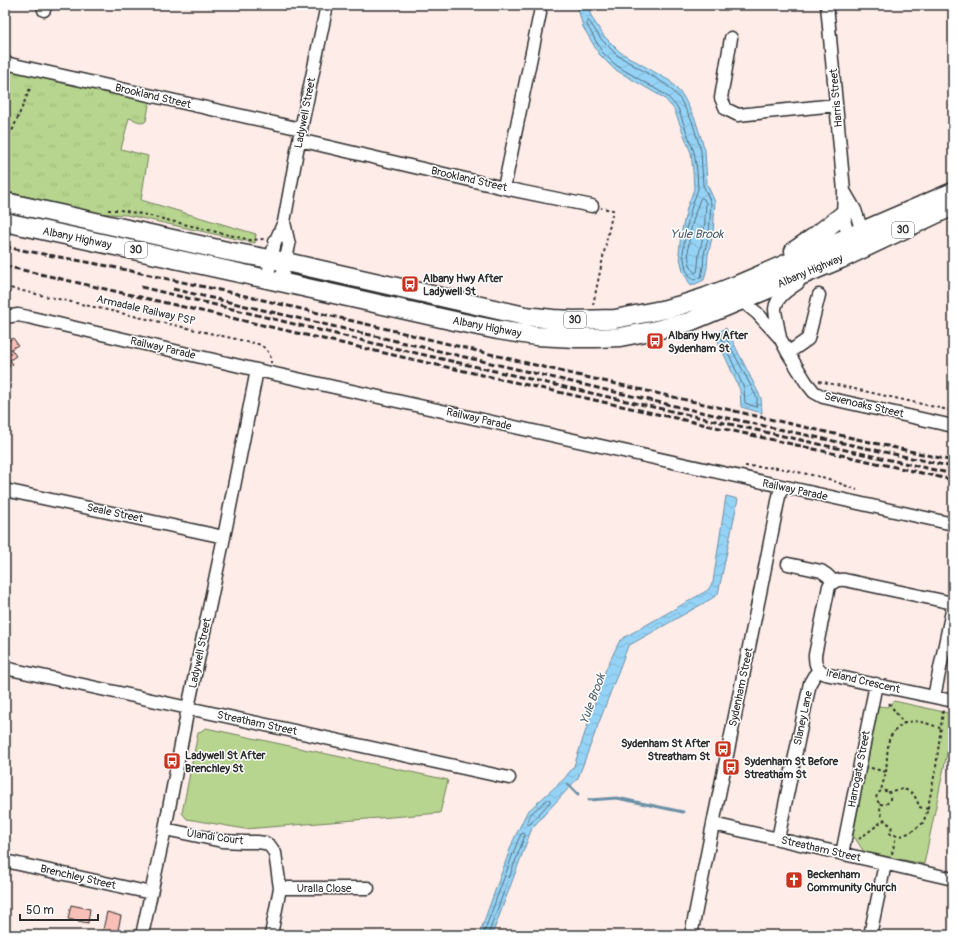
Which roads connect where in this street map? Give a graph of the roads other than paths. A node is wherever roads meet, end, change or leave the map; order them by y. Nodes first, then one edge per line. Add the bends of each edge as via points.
1 (327, 5) edge
2 (827, 5) edge
3 (540, 13) dead end
4 (730, 38) dead end
5 (5, 63) edge
6 (836, 105) junction
7 (300, 134) junction
8 (504, 188) junction
9 (844, 191) junction
10 (953, 192) edge
11 (5, 202) edge
12 (592, 206) road end
13 (953, 206) edge
14 (843, 215) junction
15 (5, 222) edge
16 (284, 222) junction
17 (854, 245) junction
18 (279, 260) junction
19 (274, 280) junction
20 (739, 293) junction
21 (819, 294) dead end
22 (5, 317) edge
23 (780, 338) junction
24 (788, 353) junction
25 (257, 370) junction
26 (953, 426) edge
27 (780, 486) junction
28 (5, 490) edge
29 (953, 524) edge
30 (224, 537) junction
31 (788, 564) dead end
32 (834, 582) junction
33 (953, 604) edge
34 (5, 668) edge
35 (819, 670) junction
36 (876, 684) junction
37 (934, 697) junction
38 (953, 701) edge
39 (188, 708) junction
40 (509, 778) dead end
41 (713, 824) junction
42 (165, 830) junction
43 (778, 839) junction
44 (842, 854) junction
45 (888, 860) junction
46 (5, 861) edge
47 (953, 879) edge
48 (280, 888) junction
49 (368, 888) dead end
50 (151, 893) junction
51 (142, 935) edge
52 (271, 935) edge
53 (691, 935) edge
54 (870, 935) edge

1 - 7 street, Ladywell Street
2 - 6 street, Harris Street
3 - 8 street
4 - 6 street via 721,98 726,109 738,115
5 - 7 street, Brookland Street
6 - 9 street, Harris Street
7 - 8 street, Brookland Street
7 - 16 street, Ladywell Street
8 - 12 street, Brookland Street
9 - 14 street, Harris Street
9 - 17 street, Harris Street via 855,210
10 - 17 highway, Albany Highway / 30
11 - 18 highway, Albany Highway / 30
13 - 17 highway, Albany Highway / 30
14 - 17 street, Harris Street
14 - 20 highway via 782,259 752,271
15 - 19 highway, Albany Highway / 30
16 - 18 street, Ladywell Street via 289,245
16 - 18 street, Ladywell Street via 269,240
17 - 20 highway, Albany Highway / 30
17 - 23 street, Sevenoaks Street via 782,295 775,309
18 - 19 street, Ladywell Street
18 - 20 highway, Albany Highway / 30 via 525,316 553,320 622,318 706,297
19 - 20 highway, Albany Highway / 30 via 498,330 536,336 576,338 620,337 689,322
20 - 23 street, Sevenoaks Street
21 - 24 street via 808,339
22 - 25 street, Railway Parade via 28,317
23 - 24 street, Sevenoaks Street
24 - 26 street, Sevenoaks Street via 806,382 814,392 823,397
25 - 27 street, Railway Parade
25 - 30 street, Ladywell Street
27 - 29 street, Railway Parade
27 - 41 street, Sydenham Street via 762,588
28 - 30 street, Seale Street
30 - 39 street, Ladywell Street
31 - 32 street via 821,571
32 - 33 street via 845,580
32 - 35 street, Ireland Crescent via 829,586 815,655 815,663
33 - 37 street
34 - 39 street, Streatham Street
35 - 36 street, Ireland Crescent via 825,674
35 - 43 street, Slaney Lane via 810,683
36 - 37 street, Ireland Crescent
36 - 44 street, Harrogate Street
37 - 38 street, Ireland Crescent
39 - 40 street, Streatham Street
39 - 42 street, Ladywell Street
41 - 43 street, Streatham Street
41 - 53 street, Sydenham Street
42 - 48 street, Ulandi Court via 222,841 257,842 270,846 274,853
42 - 50 street, Ladywell Street
43 - 44 street, Streatham Street
44 - 45 street, Streatham Street
45 - 47 street, Streatham Street
45 - 54 street
46 - 50 street, Brenchley Street
48 - 49 street, Uralla Close
48 - 52 street, Ulandi Court
50 - 51 street, Ladywell Street

